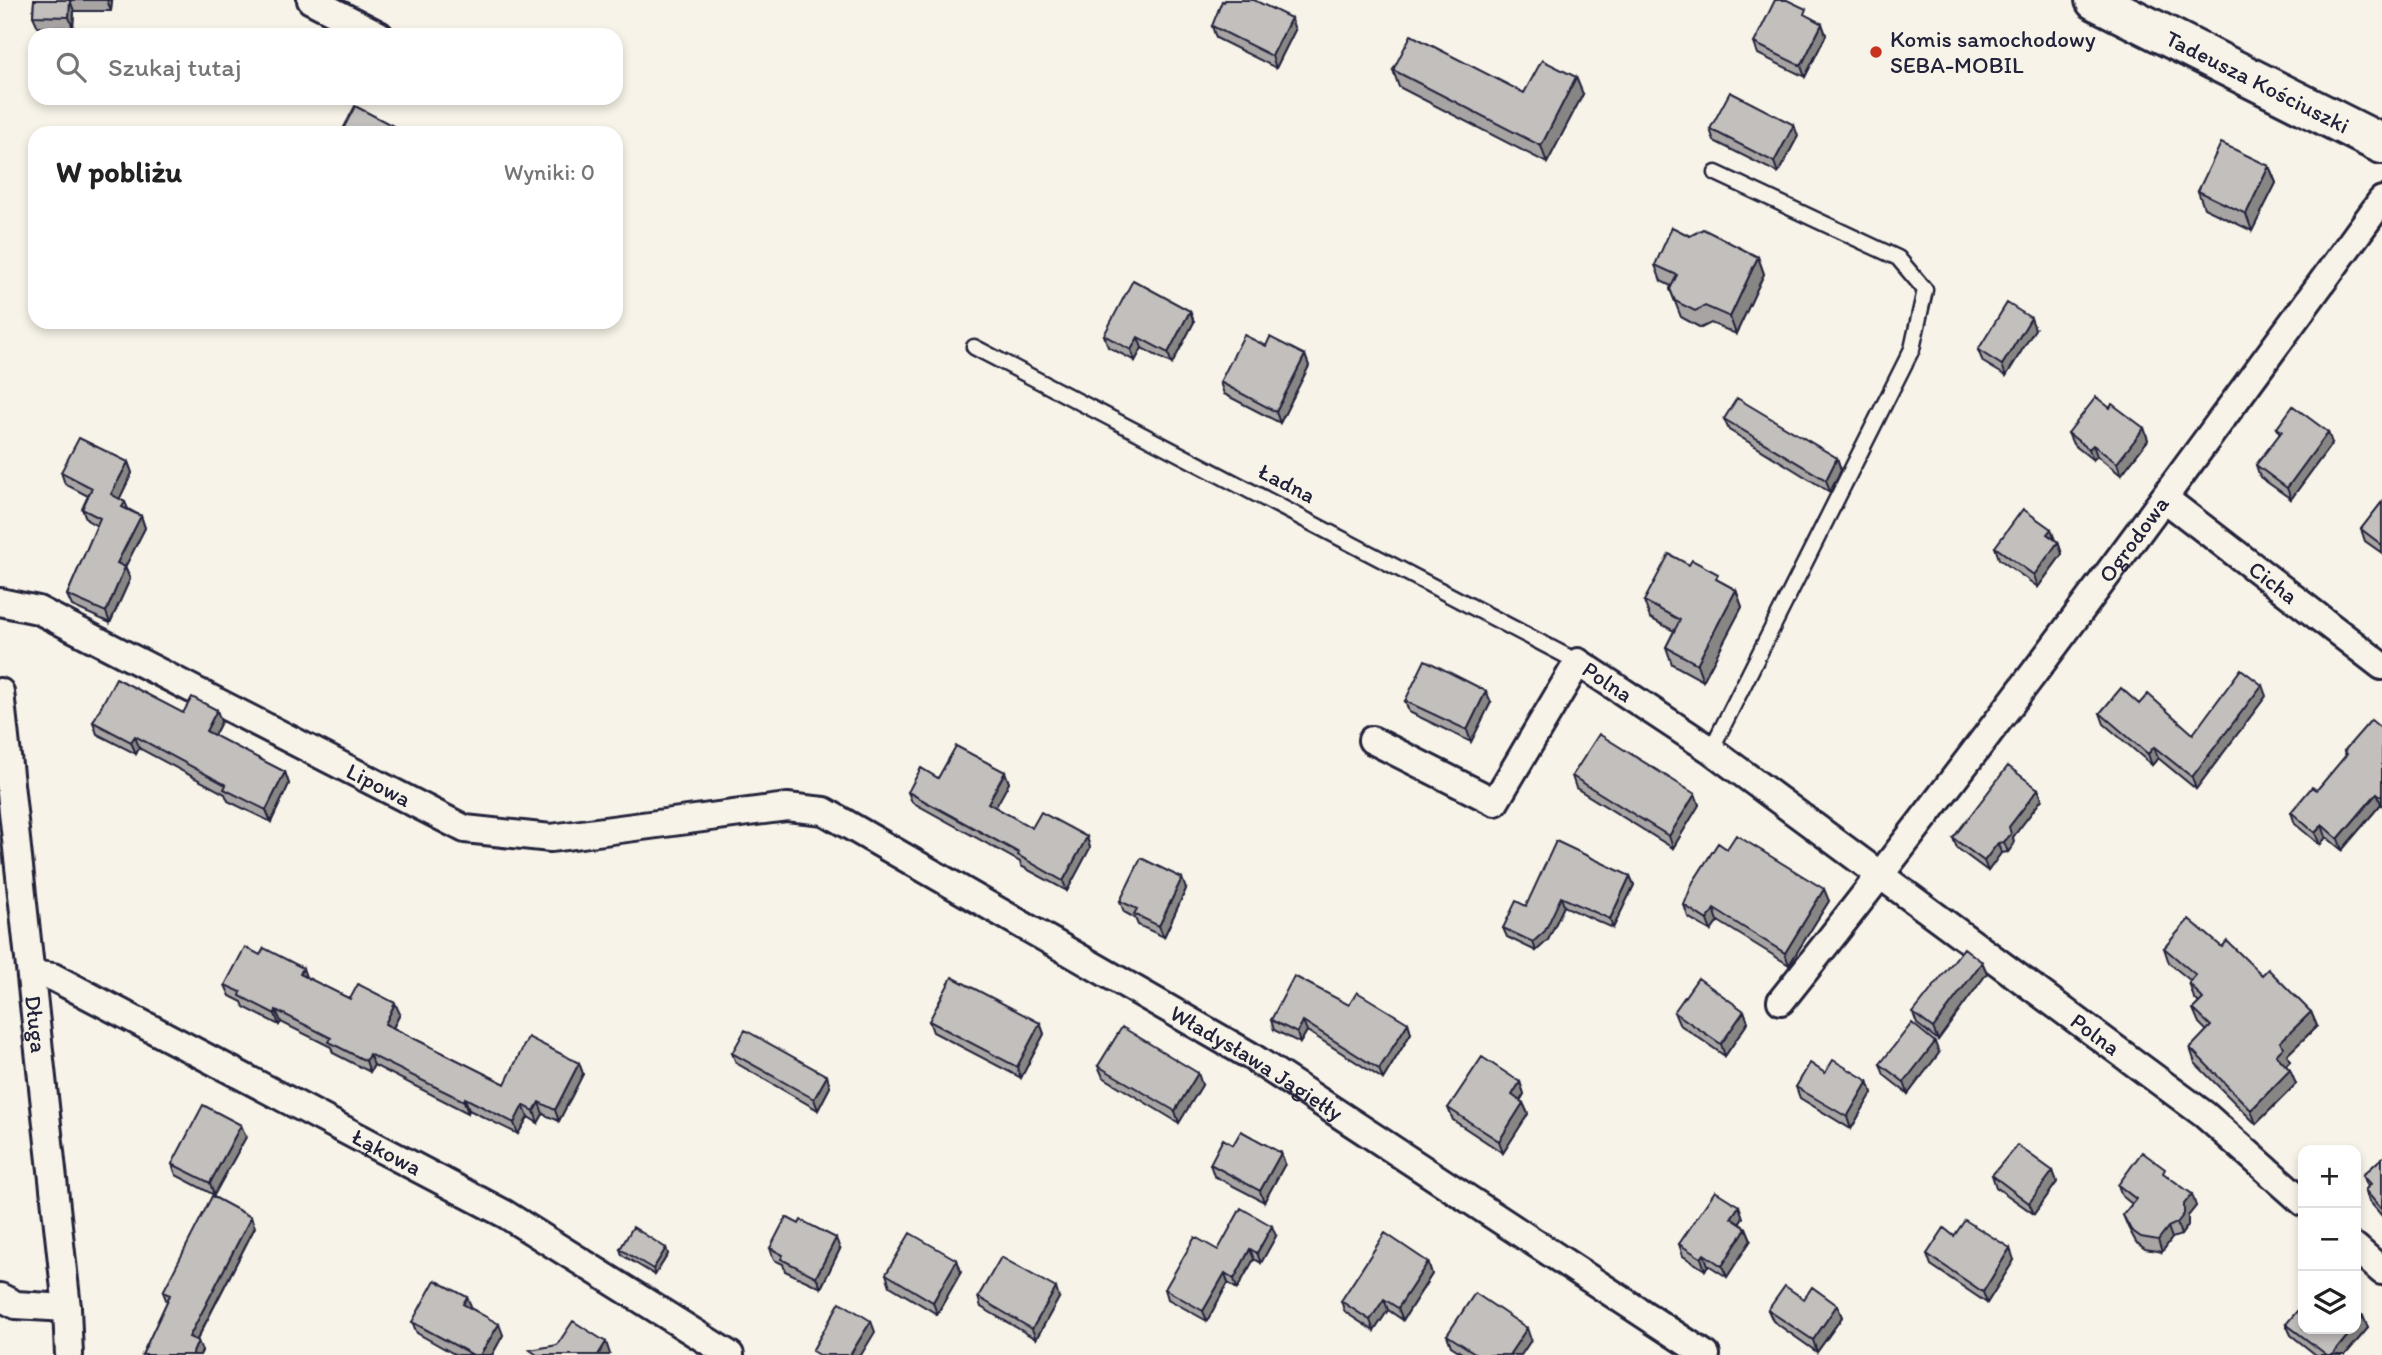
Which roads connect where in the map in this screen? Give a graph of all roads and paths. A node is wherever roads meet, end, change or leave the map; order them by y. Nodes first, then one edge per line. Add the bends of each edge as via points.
1 (310, 0) edge
2 (2095, 0) edge
3 (365, 28) edge
4 (2382, 144) edge
5 (1716, 173) dead end
6 (2382, 200) edge
7 (974, 347) dead end
8 (2164, 498) junction
9 (0, 601) edge
10 (1578, 662) junction
11 (2382, 666) edge
12 (1, 709) edge
13 (1371, 740) dead end
14 (1711, 750) junction
15 (787, 807) joint
16 (1881, 876) junction
17 (31, 974) junction
18 (1781, 1001) dead end
19 (2298, 1198) edge
20 (2361, 1252) edge
21 (2382, 1271) edge
22 (0, 1297) edge
23 (67, 1308) junction
24 (69, 1355) edge
25 (730, 1355) edge
26 (1706, 1355) edge

1 - 3 street
2 - 4 main road, Tadeusza Kościuszki
5 - 14 lane via 1899,258 1925,290 1912,349
6 - 8 street, Ogrodowa
7 - 10 lane, Ładna
8 - 11 street, Cicha
8 - 16 street, Ogrodowa
9 - 15 street, Lipowa via 38,610 466,829 551,838
10 - 13 street, Polna via 1495,802
10 - 14 street, Polna
12 - 17 street, Długa
14 - 16 street, Polna
15 - 26 street, Władysława Jagiełły via 824,811 1249,1055
16 - 18 street
16 - 19 street, Polna via 2205,1115
17 - 23 street, Długa
17 - 25 street, Łąkowa via 53,977 505,1214
20 - 21 street
22 - 23 street via 16,1305
23 - 24 street, Długa

